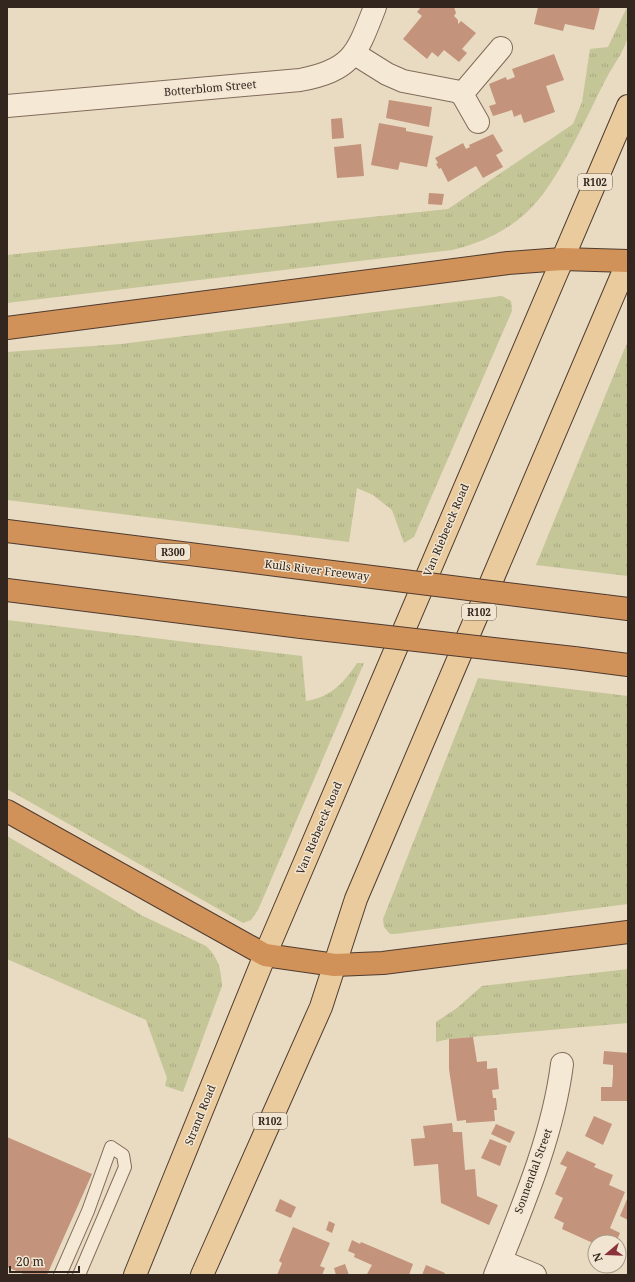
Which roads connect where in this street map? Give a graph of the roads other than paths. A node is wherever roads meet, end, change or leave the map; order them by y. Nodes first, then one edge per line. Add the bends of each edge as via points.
1 (376, 7) edge
2 (501, 48) dead end
3 (355, 54) junction
4 (462, 94) junction
5 (7, 106) edge
6 (628, 106) edge
7 (478, 122) dead end
8 (562, 259) junction
9 (628, 261) edge
10 (7, 328) edge
11 (7, 531) edge
12 (7, 590) edge
13 (628, 609) edge
14 (628, 665) edge
15 (7, 811) edge
16 (628, 932) edge
17 (264, 955) junction
18 (335, 965) junction
19 (562, 1064) dead end
20 (498, 1268) edge
21 (60, 1275) edge
22 (79, 1275) edge
23 (135, 1275) edge
24 (202, 1275) edge
25 (535, 1275) edge

1 - 3 street, Botterblom Street
2 - 4 street
3 - 4 street via 403,81
3 - 5 street, Botterblom Street via 341,67 300,80
4 - 7 street
6 - 8 main road, Van Riebeeck Road / R102
8 - 9 highway
8 - 10 highway via 508,263
8 - 17 main road, Van Riebeeck Road / R102
9 - 18 main road, R102 via 356,899
11 - 13 highway, Kuils River Freeway / R300, bridge
12 - 14 highway, bridge
15 - 17 highway
16 - 18 highway via 383,964
17 - 18 highway
17 - 23 main road, Strand Road / R102
18 - 24 main road, R102 via 321,1007
19 - 20 street, Sonnendal Street via 558,1094 545,1142
20 - 25 street
21 - 22 lane via 88,1211 111,1147 124,1155 125,1167

